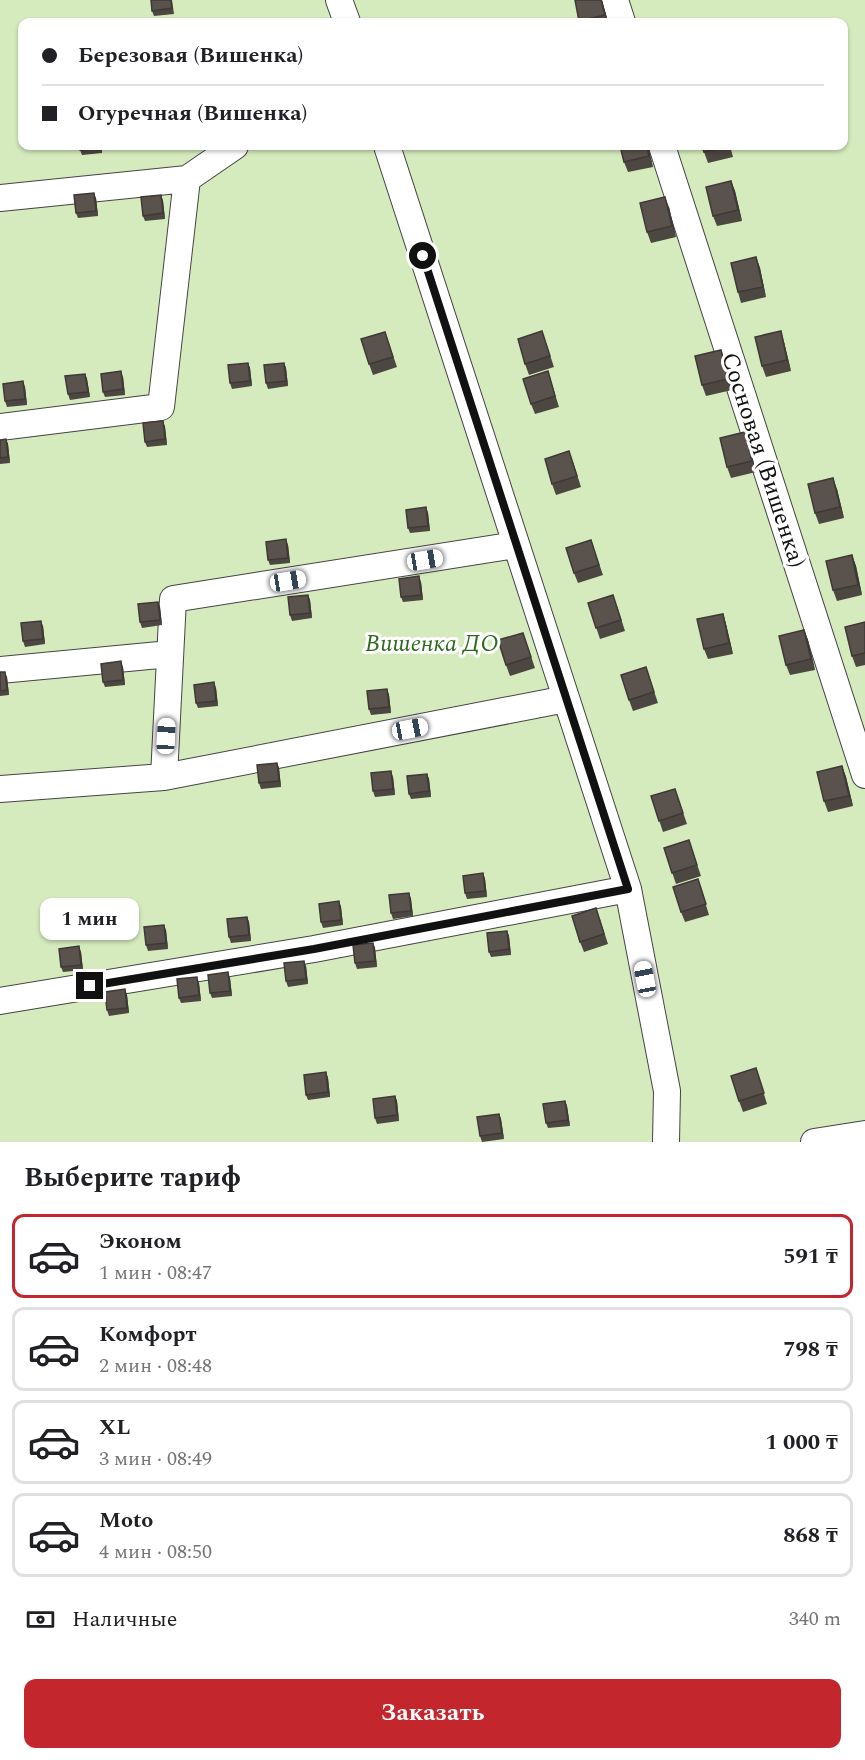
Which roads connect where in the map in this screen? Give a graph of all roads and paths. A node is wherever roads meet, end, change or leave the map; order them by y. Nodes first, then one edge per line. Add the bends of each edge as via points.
1 (339, 0) edge
2 (615, 0) edge
3 (346, 18) edge
4 (621, 18) edge
5 (229, 150) edge
6 (388, 150) edge
7 (663, 150) edge
8 (187, 179) junction
9 (0, 198) edge
10 (0, 427) edge
11 (516, 545) junction
12 (170, 654) junction
13 (0, 670) edge
14 (566, 699) junction
15 (865, 775) edge
16 (164, 777) junction
17 (0, 789) edge
18 (628, 889) junction
19 (0, 1001) edge
20 (865, 1134) edge
21 (666, 1142) edge
22 (814, 1142) edge

1 - 3 lane
2 - 4 lane
5 - 8 lane
6 - 11 lane
7 - 15 lane, Сосновая (Вишенка)
8 - 9 lane
8 - 10 lane via 161,407
11 - 12 lane via 173,599
11 - 14 lane
12 - 13 lane
12 - 16 lane
14 - 16 lane
14 - 18 lane
16 - 17 lane
18 - 19 lane via 314,949
18 - 21 lane via 667,1091
20 - 22 lane

